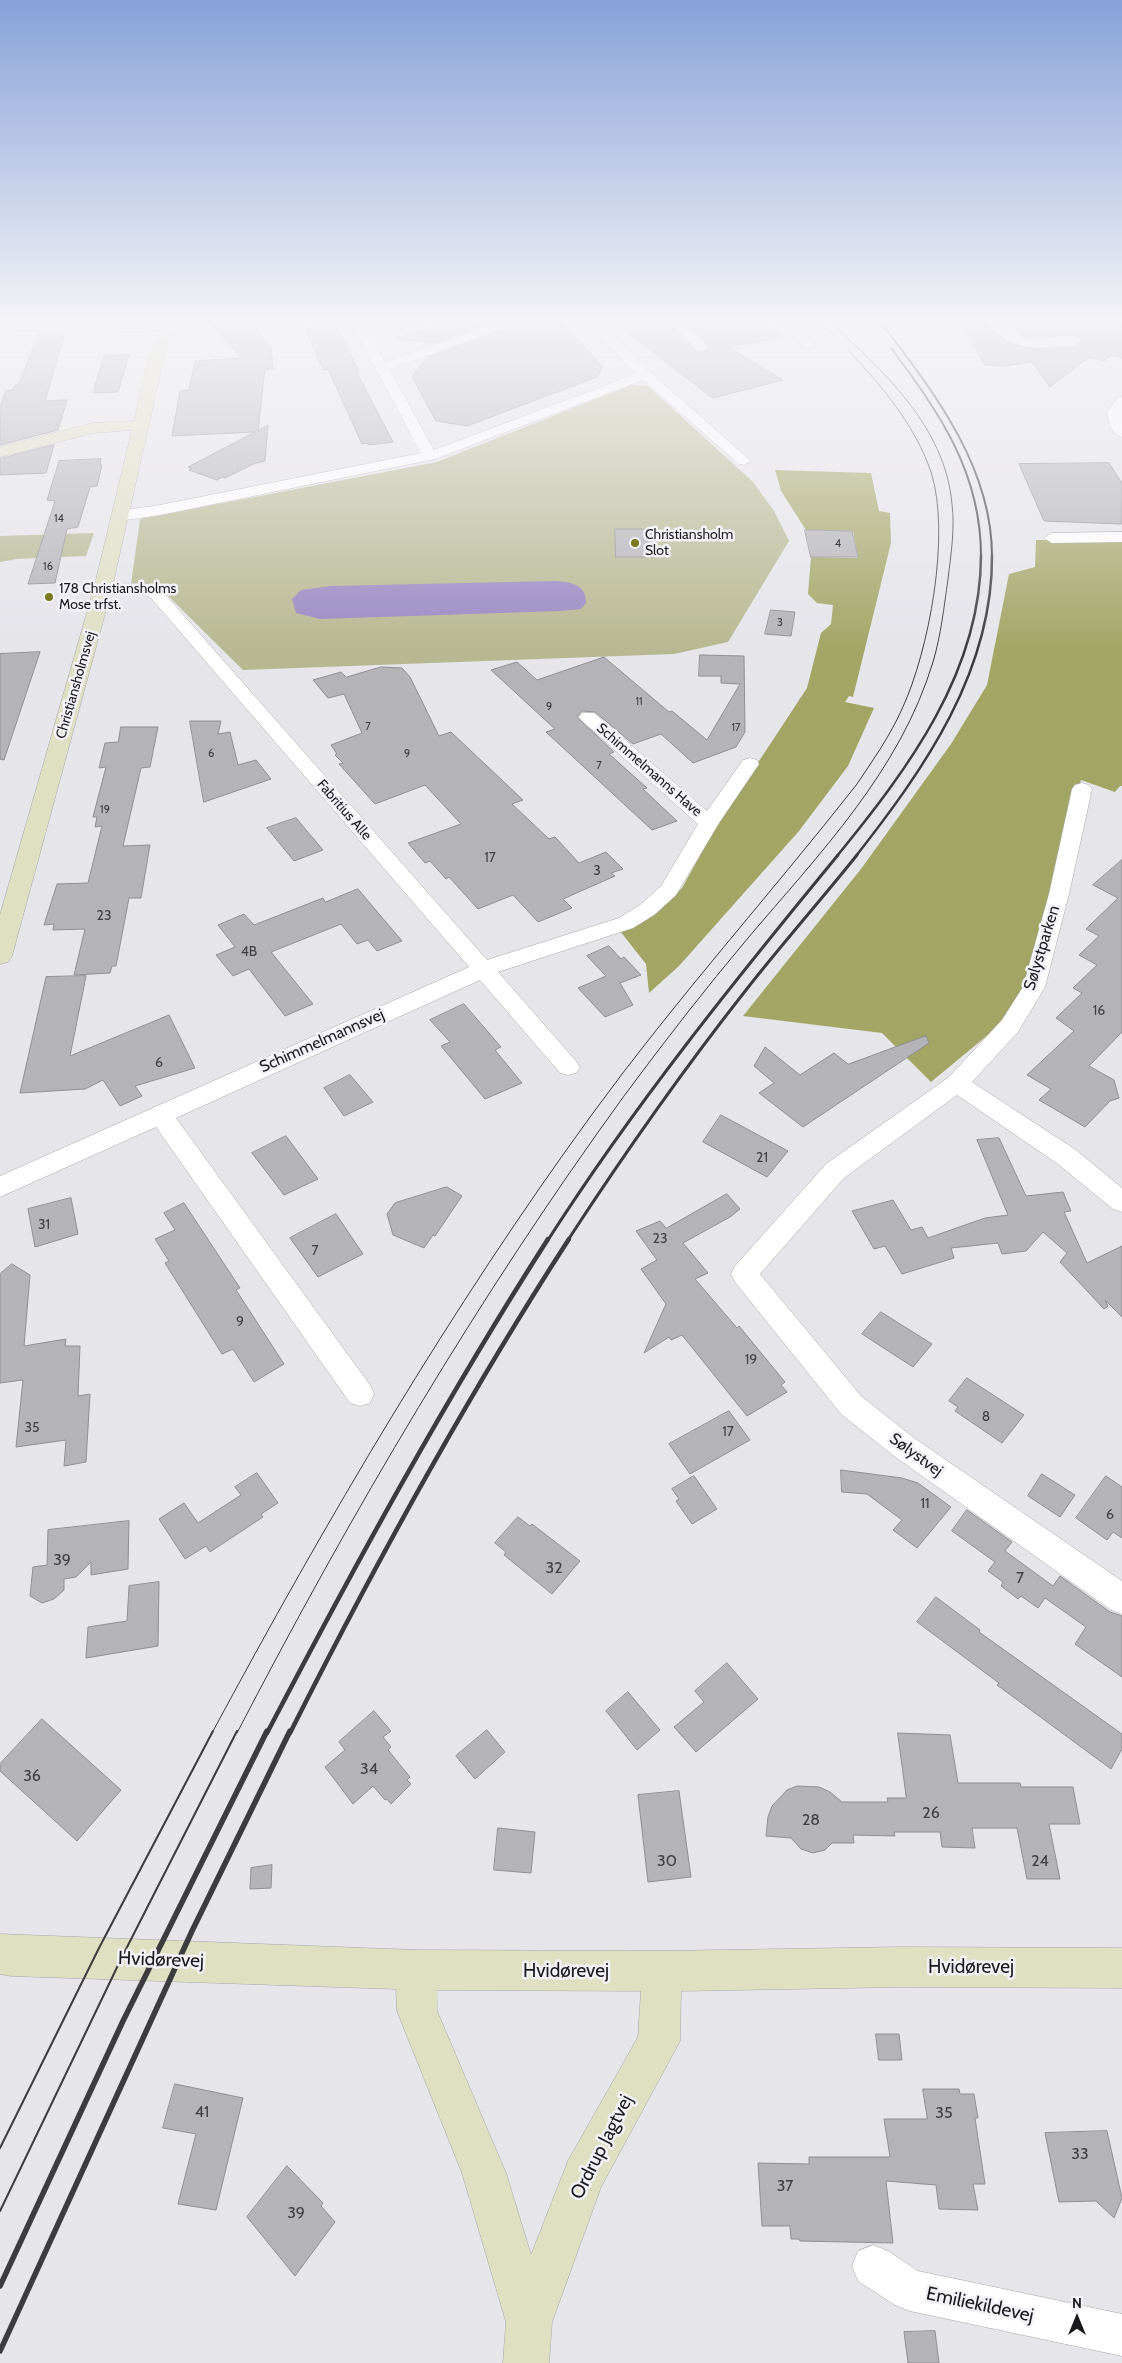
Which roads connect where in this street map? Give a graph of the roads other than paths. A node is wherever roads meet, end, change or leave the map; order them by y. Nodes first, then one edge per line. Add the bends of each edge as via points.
1 (80, 431) edge
2 (139, 431) edge
3 (416, 431) edge
4 (496, 431) edge
5 (710, 431) edge
6 (0, 452) edge
7 (430, 456) junction
8 (744, 461) dead end
9 (119, 516) junction
10 (1122, 536) edge
11 (1052, 538) dead end
12 (103, 588) junction
13 (588, 717) dead end
14 (750, 764) dead end
15 (1082, 789) dead end
16 (710, 823) junction
17 (0, 956) edge
18 (484, 969) junction
19 (568, 1067) dead end
20 (956, 1083) junction
21 (160, 1114) junction
22 (0, 1187) edge
23 (1122, 1202) edge
24 (744, 1274) joint
25 (360, 1394) dead end
26 (1122, 1599) edge
27 (4, 1956) edge
28 (1122, 1968) edge
29 (416, 1970) junction
30 (662, 1971) junction
31 (873, 2266) dead end
32 (1122, 2335) edge
33 (527, 2342) edge

1 - 6 street
2 - 9 street, Christiansholmsvej
3 - 7 street
4 - 7 street
5 - 8 street
7 - 9 street
9 - 12 street, Christiansholmsvej
10 - 11 street
12 - 17 street, Christiansholmsvej
12 - 18 street, Fabritius Alle via 148,589 157,595
13 - 16 street, Schimmelmanns Have
14 - 16 street, Schimmelmanns Have
15 - 20 street, Sølystparken via 1034,987 1010,1026
16 - 18 street, Schimmelmanns Have via 669,890 647,910 626,923
18 - 19 street, Fabritius Alle
18 - 21 street, Schimmelmannsvej
20 - 23 street via 1067,1157
20 - 24 street, Sølystparken via 835,1171
21 - 22 street, Schimmelmannsvej
21 - 25 street
24 - 26 street, Sølystvej via 851,1405 904,1447
27 - 29 street, Hvidørevej
28 - 30 street, Hvidørevej
29 - 30 street, Hvidørevej
29 - 33 street, Ordrup Jagtvej via 417,2012 484,2173
30 - 33 street, Ordrup Jagtvej via 660,2041 583,2176
31 - 32 street, Emiliekildevej via 910,2290

